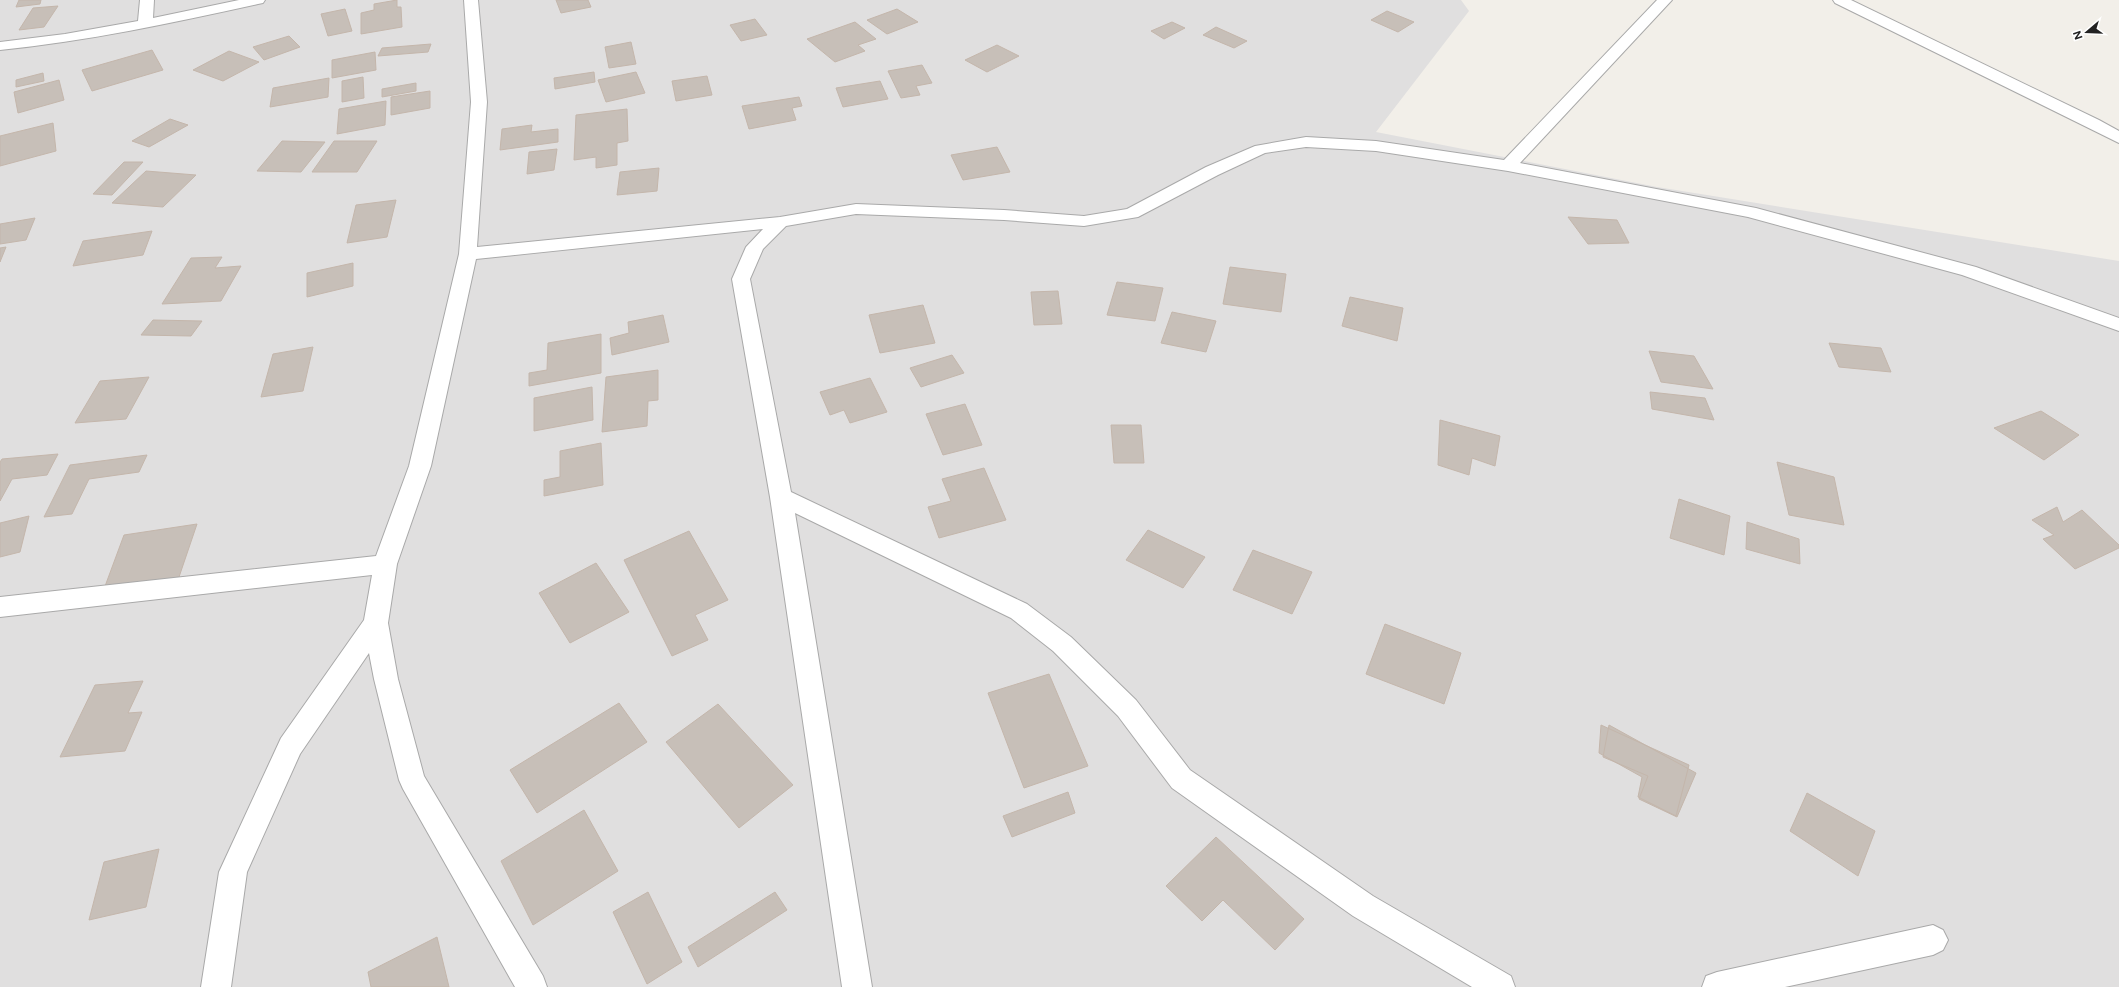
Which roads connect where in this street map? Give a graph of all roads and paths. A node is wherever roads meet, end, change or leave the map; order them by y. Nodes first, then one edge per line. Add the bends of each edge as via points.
1 (147, 0) edge
2 (258, 0) edge
3 (471, 0) edge
4 (1665, 0) edge
5 (1840, 0) edge
6 (145, 25) junction
7 (0, 46) edge
8 (2119, 138) edge
9 (1508, 166) junction
10 (780, 222) junction
11 (468, 254) junction
12 (2119, 325) edge
13 (781, 497) junction
14 (385, 564) junction
15 (0, 607) edge
16 (376, 623) junction
17 (1933, 940) dead end
18 (216, 987) edge
19 (532, 987) edge
20 (857, 987) edge
21 (1500, 987) edge
22 (1717, 987) edge

1 - 6 street
2 - 6 street
3 - 11 street via 478,102
4 - 9 street
5 - 8 street
6 - 7 street via 43,42
9 - 10 street via 1376,146 1306,142 1261,149 1212,171 1132,213 1084,221 856,209
9 - 12 street via 1750,212 1969,271
10 - 11 street
10 - 13 street via 755,247 741,279
11 - 14 street via 420,466
13 - 20 street
13 - 21 street via 1019,611 1062,644 1127,708 1181,779 1363,906
14 - 15 street
14 - 16 street
16 - 18 street via 290,746 233,872
16 - 19 street via 386,678 412,780
17 - 22 street

